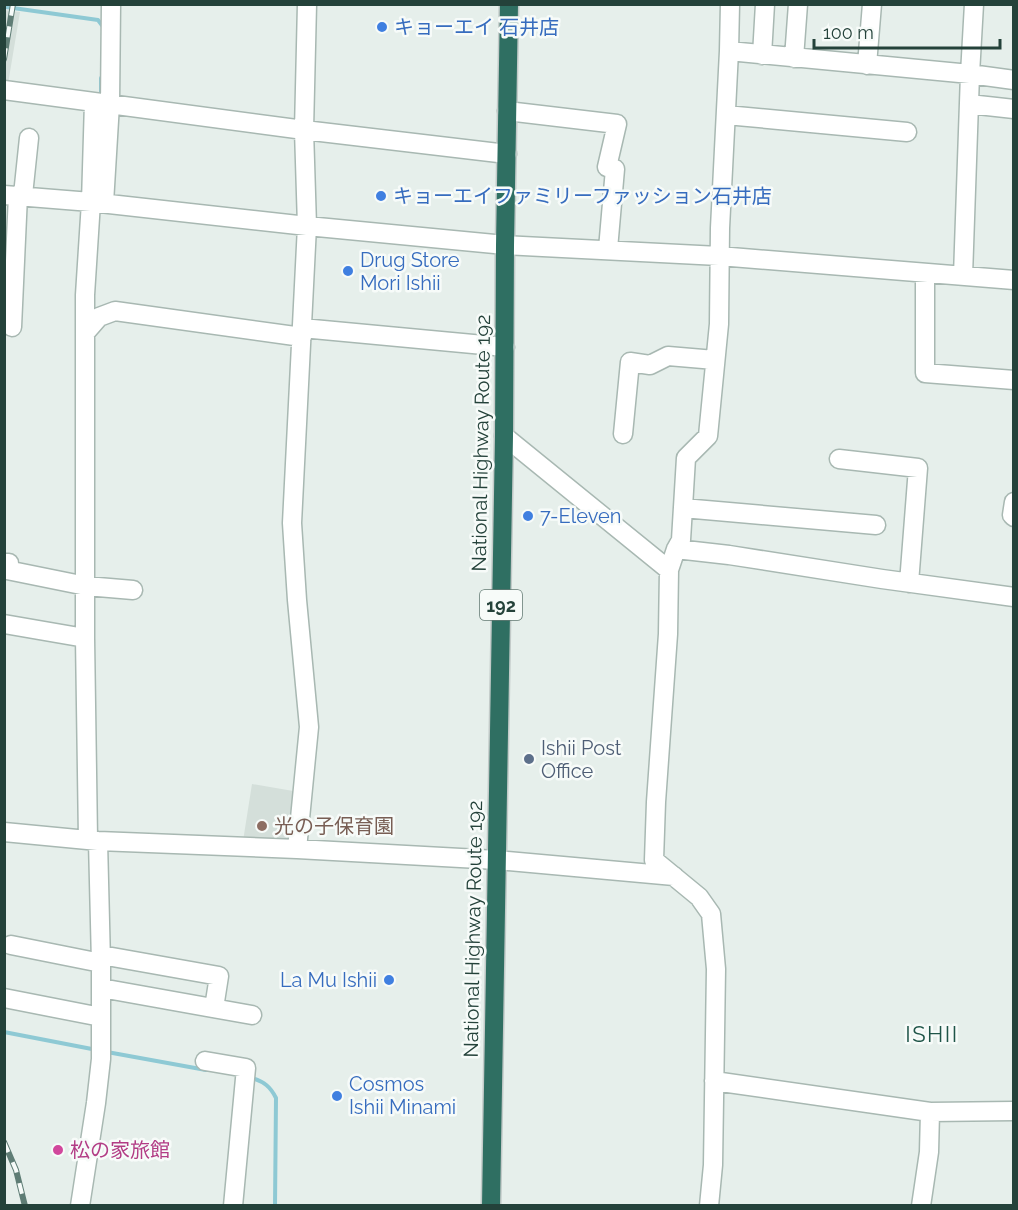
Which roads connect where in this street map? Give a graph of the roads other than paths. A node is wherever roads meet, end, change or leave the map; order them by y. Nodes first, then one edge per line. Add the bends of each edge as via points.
1 (111, 4) edge
2 (307, 4) edge
3 (509, 4) edge
4 (730, 4) edge
5 (765, 4) edge
6 (798, 4) edge
7 (872, 4) edge
8 (974, 4) edge
9 (729, 51) junction
10 (762, 55) junction
11 (794, 58) junction
12 (867, 64) junction
13 (970, 74) junction
14 (1014, 80) edge
15 (4, 90) edge
16 (102, 103) junction
17 (969, 104) junction
18 (1014, 109) edge
19 (507, 111) junction
20 (726, 115) junction
21 (304, 130) junction
22 (906, 132) dead end
23 (29, 138) dead end
24 (507, 154) junction
25 (15, 195) edge
26 (98, 203) junction
27 (307, 226) junction
28 (505, 245) junction
29 (608, 249) junction
30 (719, 256) junction
31 (925, 273) junction
32 (963, 276) junction
33 (1014, 280) edge
34 (12, 327) dead end
35 (302, 332) junction
36 (85, 333) junction
37 (505, 347) junction
38 (715, 360) junction
39 (1014, 380) edge
40 (624, 434) dead end
41 (504, 436) junction
42 (839, 459) dead end
43 (1014, 502) edge
44 (683, 508) junction
45 (1014, 517) edge
46 (876, 525) dead end
47 (676, 549) junction
48 (4, 562) edge
49 (669, 570) junction
50 (909, 583) junction
51 (86, 586) junction
52 (133, 590) dead end
53 (1014, 597) edge
54 (4, 624) edge
55 (85, 639) junction
56 (4, 832) edge
57 (93, 840) junction
58 (297, 849) junction
59 (497, 860) junction
60 (674, 876) junction
61 (11, 945) dead end
62 (101, 959) junction
63 (101, 988) junction
64 (4, 998) edge
65 (214, 1008) junction
66 (252, 1015) dead end
67 (101, 1017) junction
68 (206, 1061) dead end
69 (714, 1081) junction
70 (1014, 1110) edge
71 (930, 1112) junction
72 (80, 1206) edge
73 (233, 1206) edge
74 (491, 1206) edge
75 (709, 1206) edge
76 (921, 1206) edge

1 - 16 street
2 - 21 street
3 - 19 highway, National Highway Route 192 / 192
4 - 9 street
5 - 10 street
6 - 11 street
7 - 12 street
8 - 13 street
9 - 10 street
9 - 20 street
10 - 11 street
11 - 12 street
12 - 13 street
13 - 14 street
13 - 17 street
15 - 16 street
16 - 21 street
16 - 26 street
17 - 18 street
17 - 32 street
19 - 24 highway, National Highway Route 192 / 192
19 - 29 street via 616,124 607,167 615,169
20 - 22 street
20 - 30 street
21 - 24 street
21 - 27 street
23 - 25 street
24 - 28 highway, National Highway Route 192 / 192
25 - 26 street
25 - 34 street
26 - 27 street
26 - 36 street via 85,295
27 - 28 street
27 - 35 street
28 - 29 street
28 - 37 highway, National Highway Route 192 / 192
29 - 30 street
30 - 31 street
30 - 38 street
31 - 32 street
31 - 39 street via 925,373
32 - 33 street
35 - 36 street via 115,311 99,317
35 - 37 street
35 - 58 street via 292,523 309,728
36 - 51 street
37 - 41 highway, National Highway Route 192 / 192
38 - 40 street via 668,356 650,364 630,362
38 - 44 street via 708,436 686,458
41 - 49 street
41 - 59 highway, National Highway Route 192 / 192
42 - 50 street via 918,468
43 - 45 street
44 - 46 street
44 - 47 street via 681,540
47 - 49 street
47 - 50 street
48 - 51 street via 9,563 7,570
49 - 60 street via 654,860
50 - 53 street
51 - 52 street
51 - 55 street
54 - 55 street
55 - 57 street
56 - 57 street
57 - 58 street
57 - 62 street
58 - 59 street
59 - 60 street
59 - 74 highway, National Highway Route 192 / 192
60 - 69 street via 699,897 711,914 716,969
61 - 62 street
62 - 63 street
62 - 65 street via 219,975
63 - 65 street
63 - 67 street
64 - 67 street
65 - 66 street
67 - 72 street via 96,1103
68 - 73 street via 246,1068
69 - 71 street
69 - 75 street
70 - 71 street
71 - 76 street

